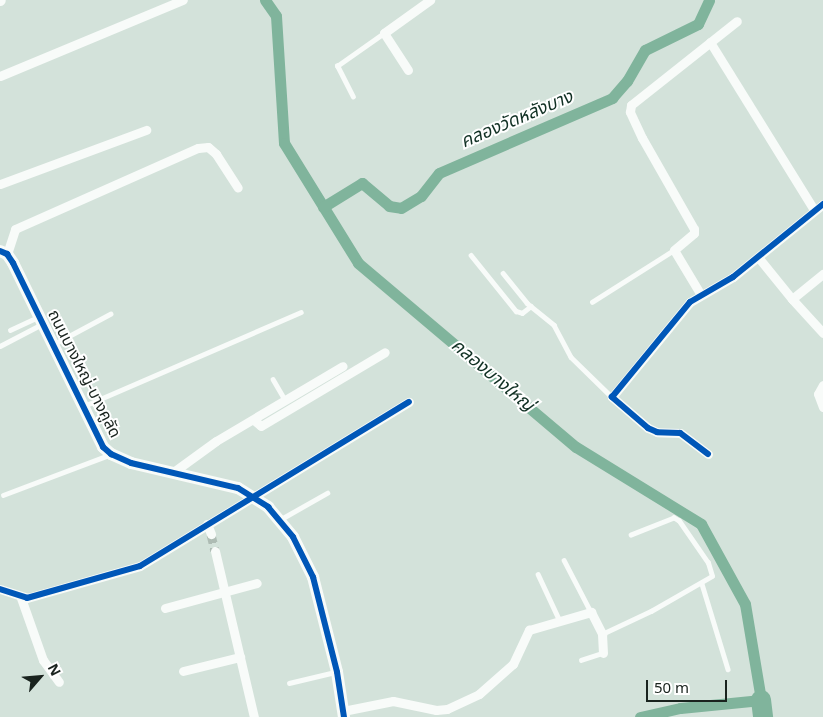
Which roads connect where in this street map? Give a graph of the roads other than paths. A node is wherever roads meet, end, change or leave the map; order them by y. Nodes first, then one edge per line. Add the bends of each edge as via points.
1 (183, 0) edge
2 (430, 0) edge
3 (737, 21) dead end
4 (384, 33) junction
5 (710, 42) junction
6 (408, 70) dead end
7 (0, 76) edge
8 (354, 97) dead end
9 (146, 130) dead end
10 (0, 184) edge
11 (238, 188) dead end
12 (823, 204) edge
13 (814, 210) junction
14 (674, 250) junction
15 (4, 253) edge
16 (471, 255) dead end
17 (758, 257) junction
18 (503, 274) dead end
19 (823, 274) edge
20 (701, 295) junction
21 (792, 299) junction
22 (592, 302) dead end
23 (531, 306) junction
24 (301, 312) dead end
25 (110, 314) dead end
26 (41, 320) junction
27 (10, 330) dead end
28 (823, 333) edge
29 (53, 344) junction
30 (0, 346) edge
31 (385, 352) dead end
32 (343, 366) dead end
33 (273, 379) dead end
34 (823, 385) edge
35 (612, 396) junction
36 (286, 401) junction
37 (408, 402) dead end
38 (83, 406) junction
39 (823, 407) edge
40 (254, 420) junction
41 (111, 454) junction
42 (708, 454) dead end
43 (172, 472) junction
44 (327, 493) dead end
45 (3, 495) dead end
46 (253, 496) junction
47 (280, 520) junction
48 (207, 524) junction
49 (211, 534) tunnel mouth
50 (631, 535) dead end
51 (215, 551) tunnel mouth
52 (564, 560) dead end
53 (538, 574) dead end
54 (257, 583) dead end
55 (702, 584) junction
56 (0, 589) edge
57 (224, 591) junction
58 (21, 598) junction
59 (165, 608) dead end
60 (590, 612) junction
61 (559, 619) junction
62 (602, 634) junction
63 (603, 653) joint
64 (240, 656) junction
65 (581, 660) dead end
66 (728, 669) dead end
67 (183, 671) dead end
68 (337, 672) junction
69 (59, 682) dead end
70 (289, 683) dead end
71 (343, 714) edge
72 (436, 714) edge
73 (254, 717) edge

1 - 7 street
2 - 4 street
3 - 5 street
4 - 6 street
4 - 8 lane via 337,66
5 - 13 street
5 - 14 street via 631,105 630,112 642,138 694,229 694,233
9 - 10 street
11 - 15 street via 216,154 208,147 198,148 15,229
12 - 13 street
13 - 17 street
14 - 20 street
14 - 22 lane
15 - 26 street, ถนนบางใหญ่-บางคูลัด
16 - 23 lane via 516,311 522,313
17 - 20 street via 733,277
17 - 21 street
18 - 23 lane
19 - 21 street
20 - 35 street via 678,315
21 - 28 street
23 - 35 lane via 554,325 571,357
24 - 38 lane
25 - 29 lane
26 - 27 lane
26 - 29 street, ถนนบางใหญ่-บางคูลัด
26 - 30 lane
29 - 38 street, ถนนบางใหญ่-บางคูลัด
31 - 40 street via 261,426
32 - 36 street
33 - 36 lane
34 - 39 street via 818,394
35 - 42 street via 648,428 657,432 680,432
36 - 40 street
37 - 46 street
38 - 41 street, ถนนบางใหญ่-บางคูลัด via 102,446
40 - 43 street
41 - 43 street, ถนนบางใหญ่-บางคูลัด
41 - 45 lane
43 - 46 street, ถนนบางใหญ่-บางคูลัด via 238,488
44 - 47 lane
46 - 47 street, ถนนบางใหญ่-บางคูลัด
46 - 48 street
47 - 68 street, ถนนบางใหญ่-บางคูลัด via 293,537 313,577
48 - 49 street
48 - 58 street via 140,566 121,574
50 - 55 lane via 667,519 679,521 712,571 709,580
51 - 57 street
52 - 60 lane
53 - 61 lane
54 - 57 street
55 - 62 lane
55 - 66 lane
56 - 58 street
57 - 59 street
57 - 64 street
58 - 69 street via 43,660
60 - 61 street
60 - 62 street
61 - 72 street via 529,630 513,664 479,694
62 - 63 street
63 - 65 lane
64 - 67 street
64 - 73 street
68 - 70 lane
68 - 71 street, ถนนบางใหญ่-บางคูลัด
71 - 72 street via 393,701

